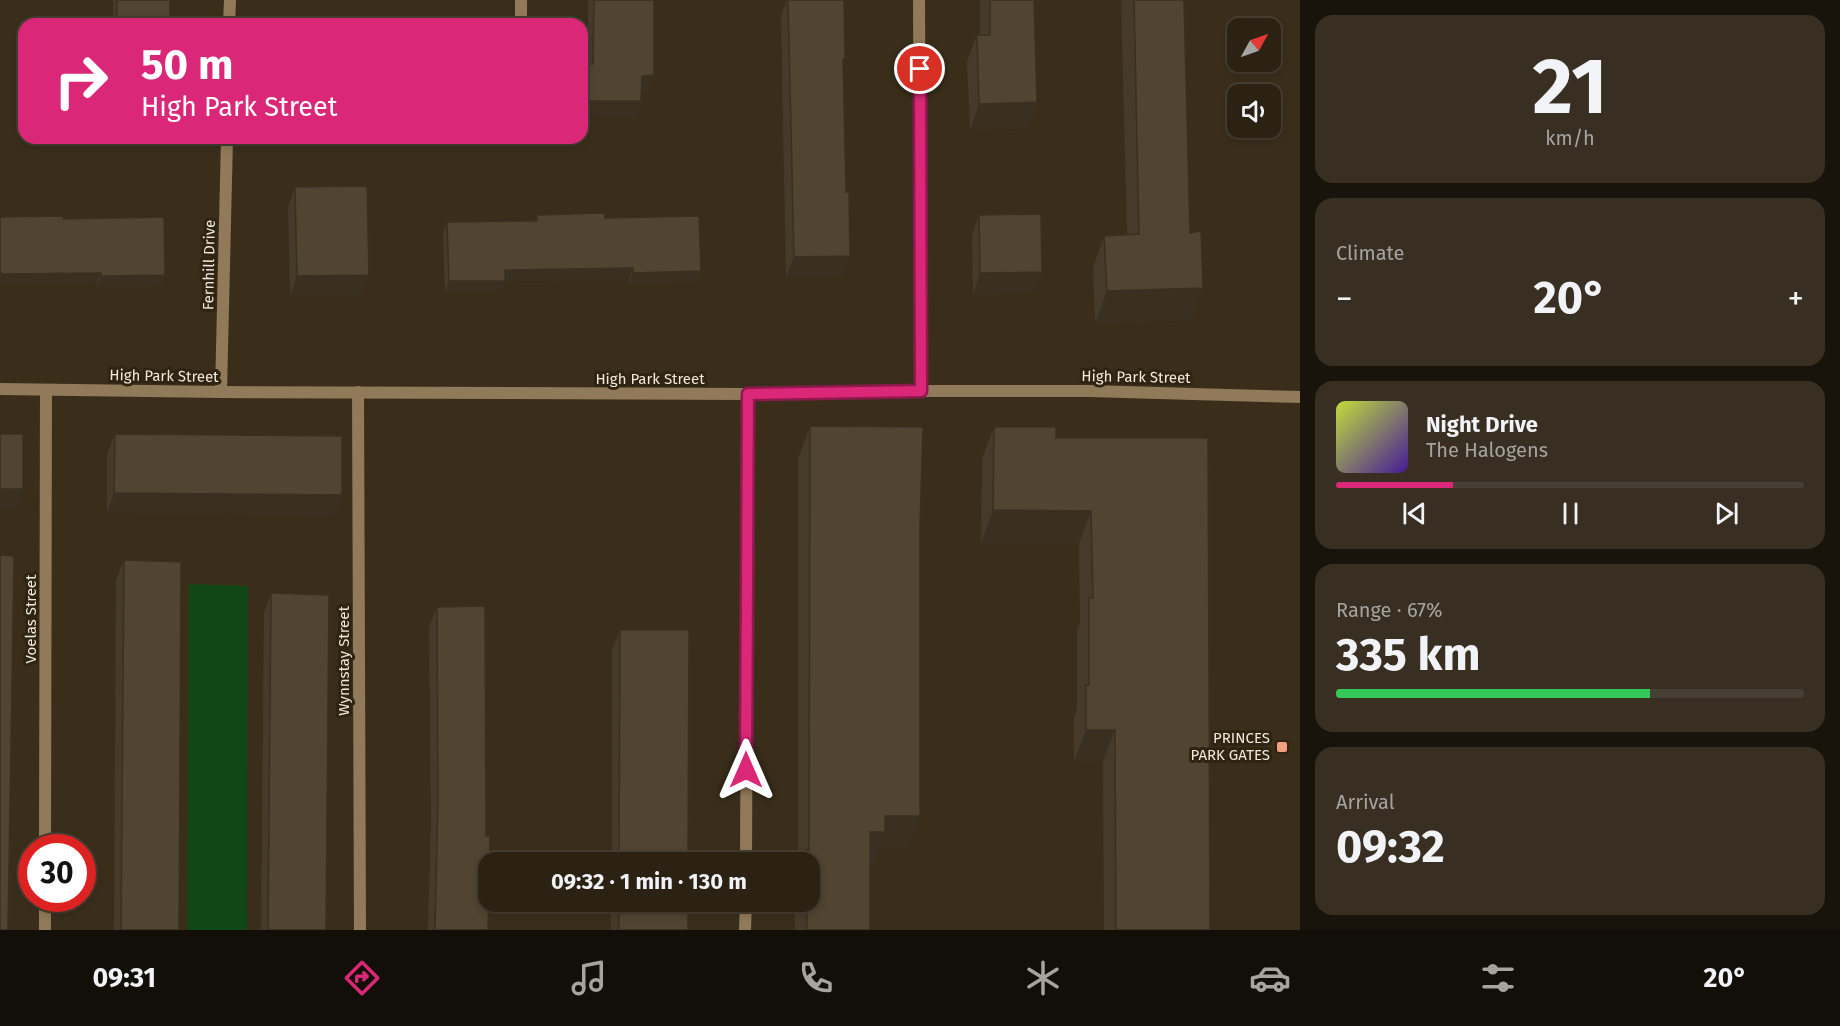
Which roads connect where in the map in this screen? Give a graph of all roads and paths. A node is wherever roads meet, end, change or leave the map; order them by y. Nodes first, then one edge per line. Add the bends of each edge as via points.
1 (230, 0) edge
2 (521, 0) edge
3 (919, 0) edge
4 (229, 18) edge
5 (521, 18) edge
6 (226, 144) edge
7 (0, 389) edge
8 (46, 390) junction
9 (921, 391) junction
10 (221, 392) junction
11 (358, 392) junction
12 (748, 394) junction
13 (1300, 397) edge
14 (45, 834) edge
15 (746, 852) edge
16 (45, 912) edge
17 (746, 912) edge
18 (45, 930) edge
19 (360, 930) edge
20 (745, 930) edge

1 - 4 street
2 - 5 street
3 - 9 street
6 - 10 street, Fernhill Drive
7 - 8 street, High Park Street
8 - 10 street, High Park Street
8 - 14 street, Voelas Street
9 - 12 street, High Park Street
9 - 13 street, High Park Street
10 - 11 street, High Park Street
11 - 12 street, High Park Street
11 - 19 street, Wynnstay Street
12 - 15 street
16 - 18 street
17 - 20 street

